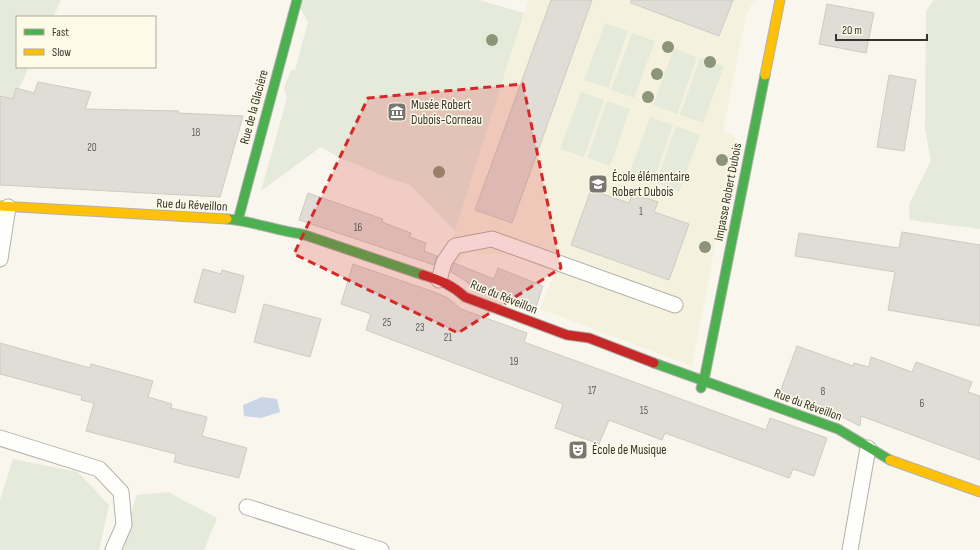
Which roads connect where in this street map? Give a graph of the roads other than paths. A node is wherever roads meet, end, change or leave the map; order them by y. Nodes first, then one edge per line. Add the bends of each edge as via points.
1 (297, 0) edge
2 (780, 0) edge
3 (4, 207) edge
4 (238, 220) junction
5 (0, 259) edge
6 (439, 280) junction
7 (675, 305) dead end
8 (702, 385) junction
9 (0, 438) edge
10 (868, 448) junction
11 (980, 492) edge
12 (247, 507) dead end
13 (113, 550) edge
14 (381, 550) edge
15 (850, 550) edge

1 - 4 street, Rue de la Glacière
2 - 8 street, Impasse Robert Dubois
3 - 4 street, Rue du Réveillon
3 - 5 lane
4 - 6 street, Rue du Réveillon via 302,234
6 - 7 lane via 444,262 455,246 492,238
6 - 8 street, Rue du Réveillon via 465,297 568,335 589,338
8 - 10 street, Rue du Réveillon via 838,429
9 - 13 lane via 99,469 120,492 124,525
10 - 11 street, Rue du Réveillon via 891,460
10 - 15 lane
12 - 14 lane

